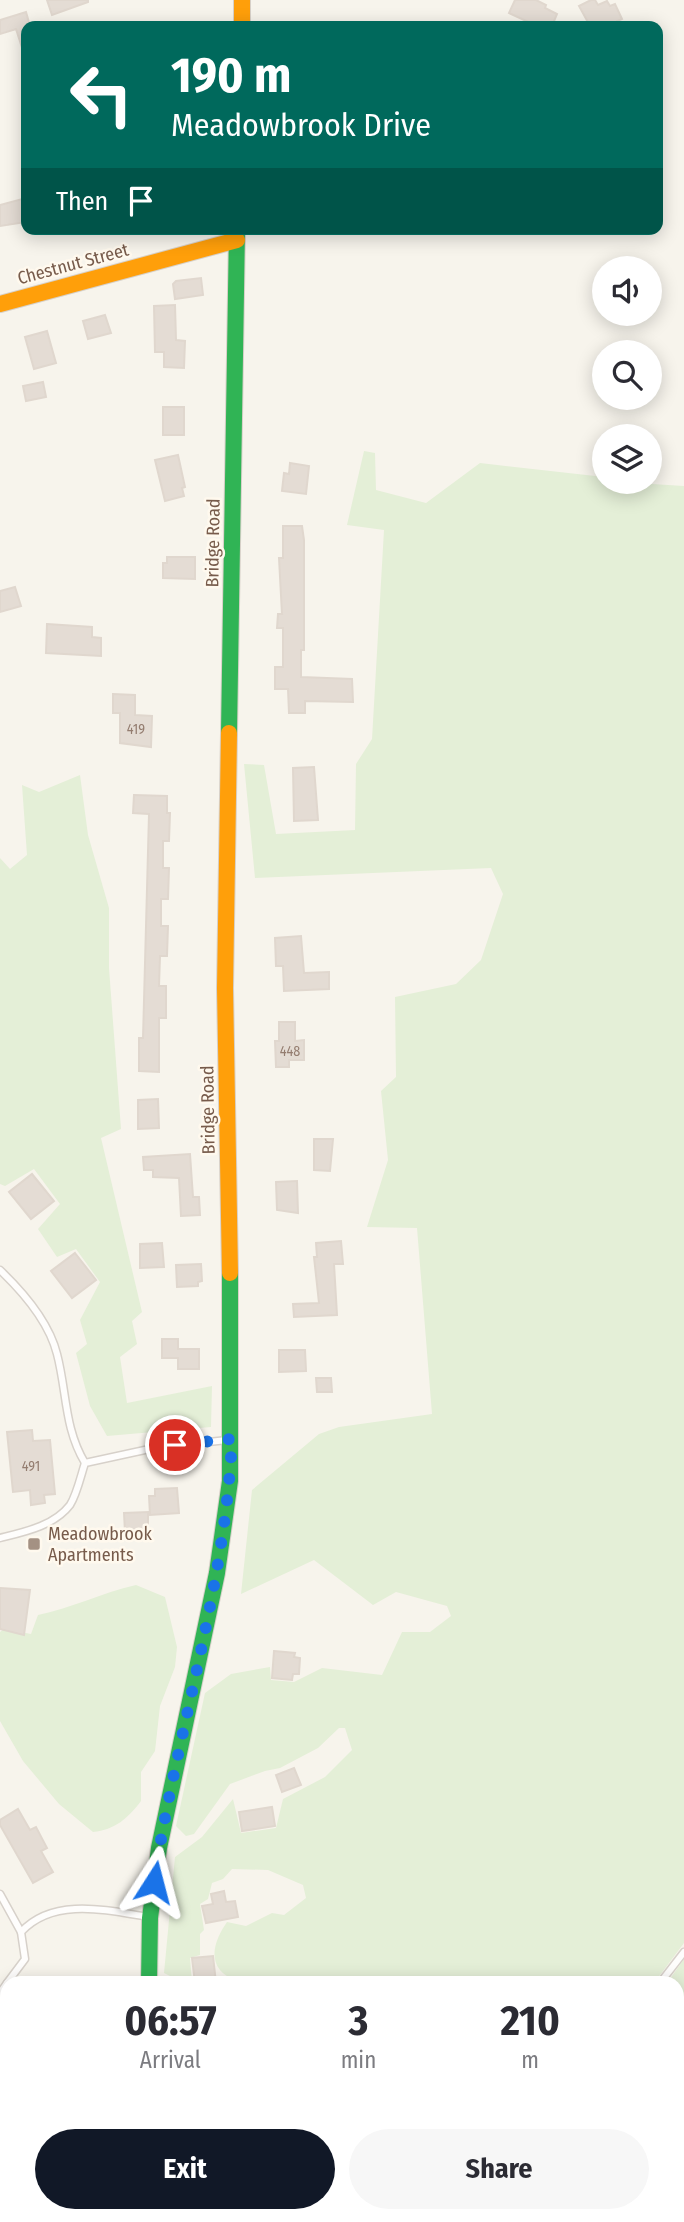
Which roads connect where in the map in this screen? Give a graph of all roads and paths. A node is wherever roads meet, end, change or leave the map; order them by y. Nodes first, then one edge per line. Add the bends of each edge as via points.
1 (242, 0) edge
2 (242, 21) edge
3 (237, 235) edge
4 (0, 304) edge
5 (0, 1270) edge
6 (232, 1439) junction
7 (85, 1463) junction
8 (0, 1538) edge
9 (0, 1894) edge
10 (150, 1918) junction
11 (21, 1932) junction
12 (684, 1952) edge
13 (12, 1976) edge
14 (149, 1976) edge
15 (665, 1976) edge

1 - 2 main road
3 - 4 main road, Chestnut Street
3 - 6 main road, Bridge Road via 225,988
5 - 7 lane via 35,1311 57,1350 68,1425
6 - 7 lane via 154,1448
6 - 10 main road, Bridge Road via 217,1573 172,1776
7 - 8 lane via 70,1505 30,1531
9 - 11 lane
10 - 11 lane via 76,1909 32,1919
10 - 14 main road, Bridge Road
11 - 13 lane via 25,1959
12 - 15 lane

